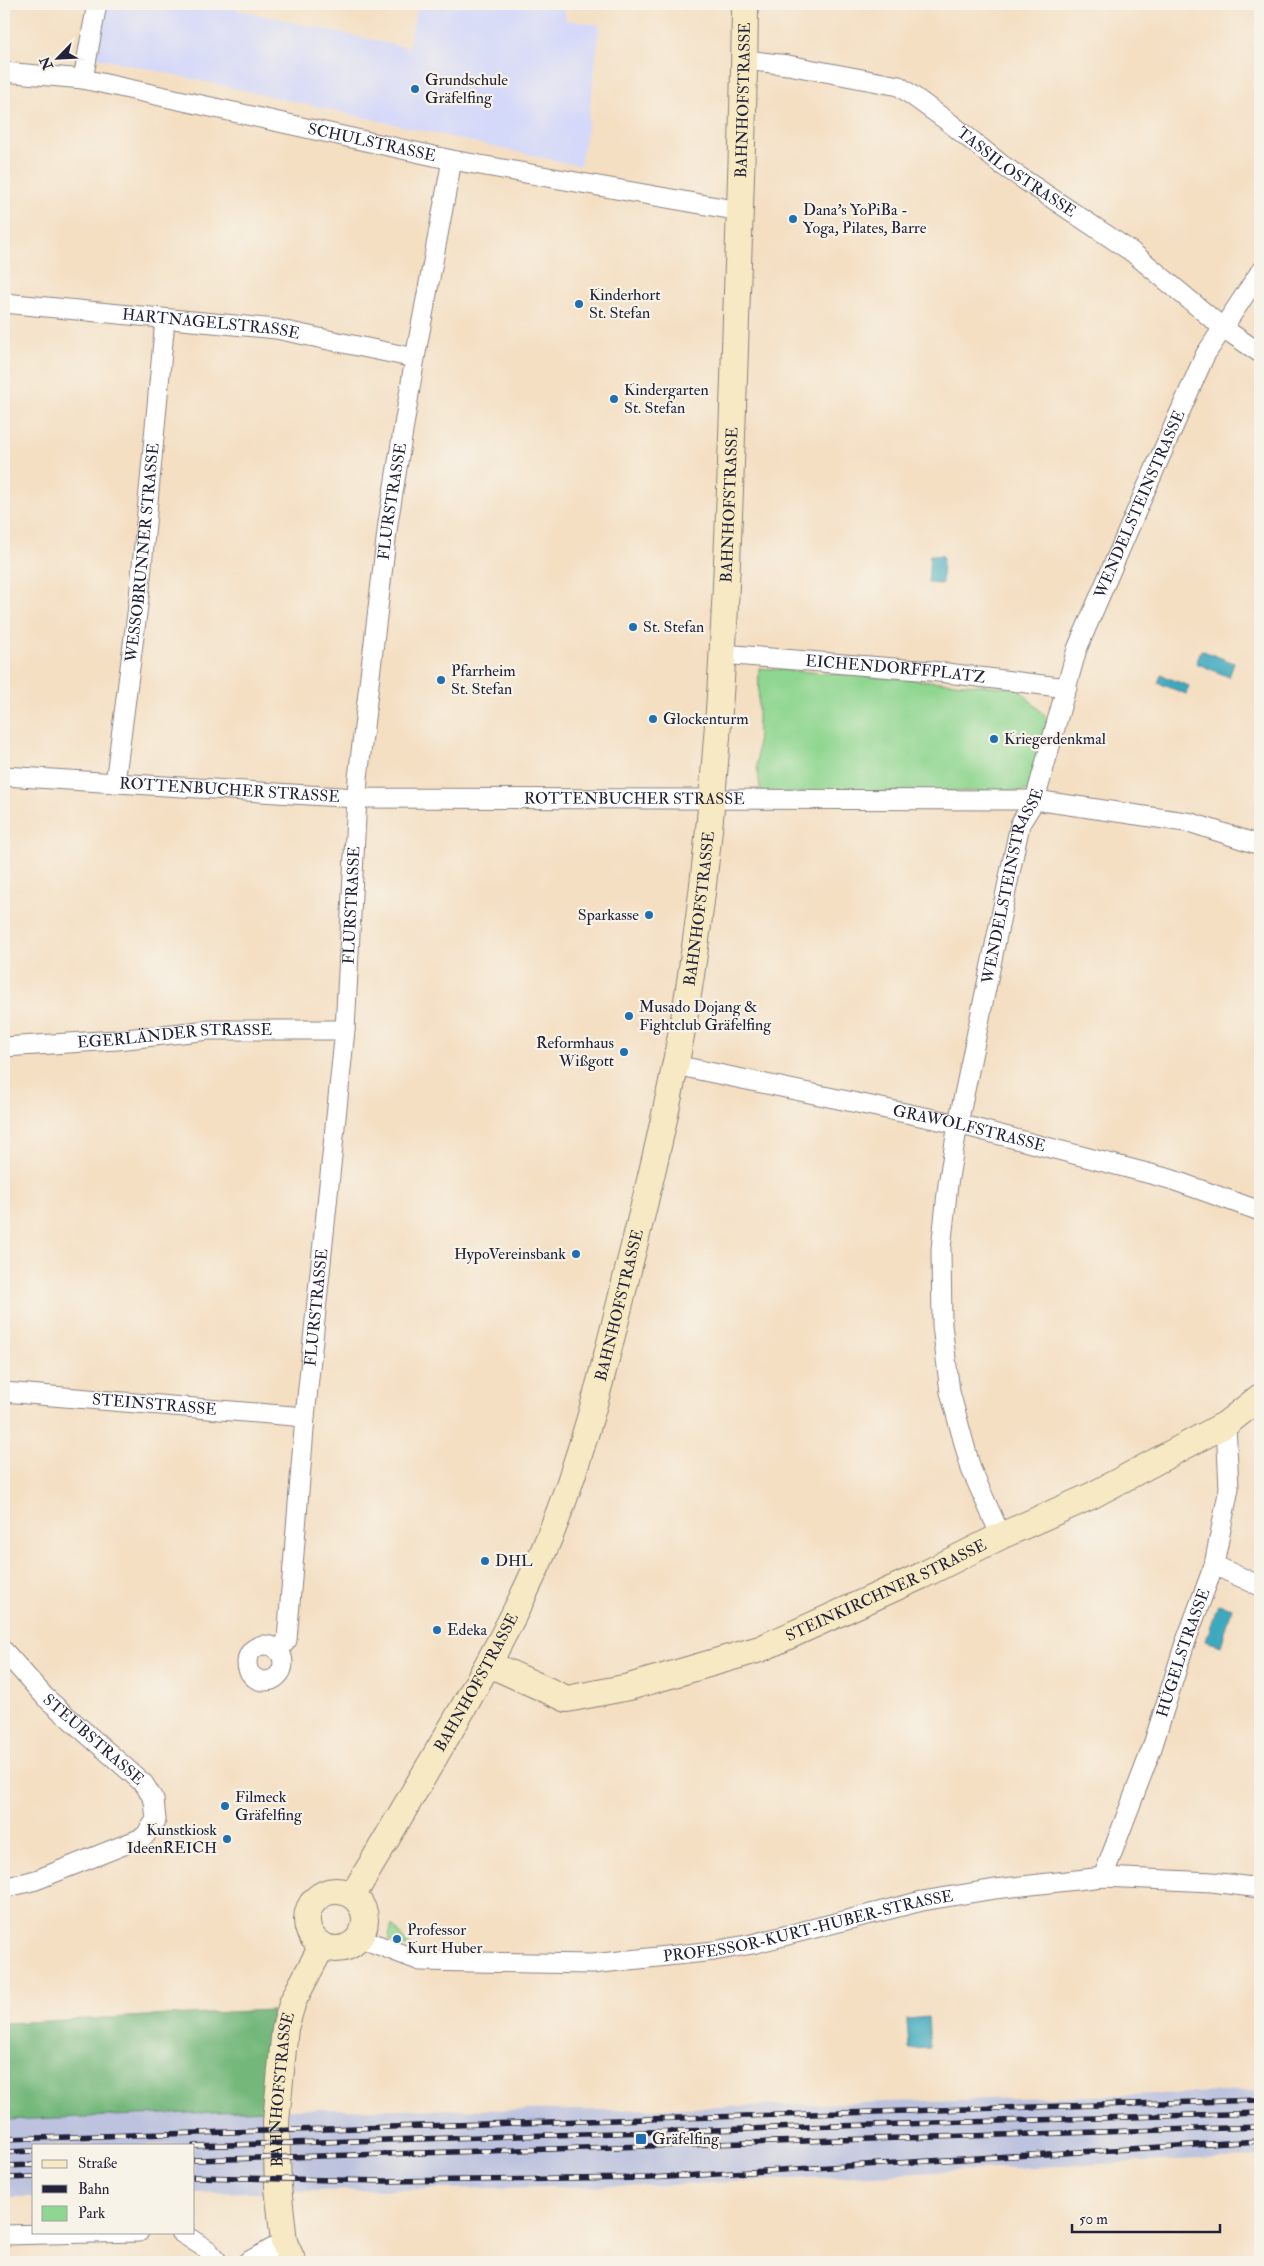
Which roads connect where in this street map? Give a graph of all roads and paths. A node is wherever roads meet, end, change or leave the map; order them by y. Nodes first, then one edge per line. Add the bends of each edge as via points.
1 (97, 4) edge
2 (745, 4) edge
3 (745, 60) junction
4 (4, 72) edge
5 (83, 79) junction
6 (452, 160) junction
7 (740, 211) junction
8 (1260, 272) edge
9 (4, 304) edge
10 (165, 320) junction
11 (1223, 328) junction
12 (1260, 353) edge
13 (415, 358) junction
14 (722, 654) junction
15 (1067, 688) junction
16 (4, 776) edge
17 (115, 783) junction
18 (712, 797) junction
19 (357, 798) junction
20 (1035, 800) junction
21 (1260, 845) edge
22 (345, 1030) junction
23 (4, 1047) edge
24 (675, 1065) junction
25 (958, 1124) junction
26 (1260, 1211) edge
27 (4, 1392) edge
28 (1260, 1396) edge
29 (305, 1417) junction
30 (1226, 1424) junction
31 (1001, 1536) junction
32 (1214, 1566) junction
33 (1260, 1586) edge
34 (4, 1651) edge
35 (278, 1651) dead end
36 (489, 1664) junction
37 (1103, 1877) junction
38 (4, 1888) edge
39 (1260, 1888) edge
40 (353, 1895) junction
41 (360, 1938) junction
42 (322, 1946) junction
43 (49, 2234) edge
44 (183, 2234) edge
45 (4, 2235) edge
46 (289, 2252) edge
47 (218, 2262) edge
48 (247, 2262) edge

1 - 5 street
2 - 3 street, BAHNHOFSTRASSE
3 - 7 street, BAHNHOFSTRASSE
3 - 11 street, TASSILOSTRASSE via 899,86 1002,165 1132,252
4 - 5 street, SCHULSTRASSE
5 - 6 street, SCHULSTRASSE
6 - 7 street, SCHULSTRASSE
6 - 13 street, FLURSTRASSE
7 - 14 street, BAHNHOFSTRASSE
8 - 11 street, WENDELSTEINSTRASSE
9 - 10 street, HARTNAGELSTRASSE
10 - 13 street, HARTNAGELSTRASSE via 276,329
10 - 17 street, WESSOBRUNNER STRASSE via 138,598
11 - 12 street, TASSILOSTRASSE
11 - 15 street, WENDELSTEINSTRASSE via 1205,355 1134,516 1077,649
13 - 19 street, FLURSTRASSE via 388,523
14 - 15 street, EICHENDORFFPLATZ via 931,671
14 - 18 street, BAHNHOFSTRASSE
15 - 20 street, WENDELSTEINSTRASSE
16 - 17 street, ROTTENBUCHER STRASSE
17 - 19 street, ROTTENBUCHER STRASSE
18 - 19 street, ROTTENBUCHER STRASSE
18 - 20 street, ROTTENBUCHER STRASSE
18 - 24 street, BAHNHOFSTRASSE via 686,1009
19 - 22 street, FLURSTRASSE
20 - 21 street, ROTTENBUCHER STRASSE via 1192,823
20 - 25 street, WENDELSTEINSTRASSE via 1020,824
22 - 23 street, EGERLÄNDER STRASSE via 209,1030
22 - 29 street, FLURSTRASSE
24 - 25 street, GRAWOLFSTRASSE
24 - 36 street, BAHNHOFSTRASSE via 601,1380 572,1474 545,1548
25 - 26 street, GRAWOLFSTRASSE via 1170,1179
25 - 31 street, WENDELSTEINSTRASSE via 942,1250 942,1325 950,1392 971,1469
27 - 29 street, STEINSTRASSE
28 - 30 street, STEINKIRCHNER STRASSE
29 - 35 street, FLURSTRASSE via 287,1640
30 - 31 street, STEINKIRCHNER STRASSE via 1091,1496
30 - 32 street, HÜGELSTRASSE via 1229,1488
31 - 36 street, STEINKIRCHNER STRASSE via 760,1649 629,1687 566,1699
32 - 33 street
32 - 37 street, HÜGELSTRASSE via 1184,1646 1152,1748
34 - 38 street, STEUBSTRASSE via 46,1698 144,1784 154,1800 156,1820 144,1837 36,1880
36 - 40 street, BAHNHOFSTRASSE
37 - 39 street, PROFESSOR-KURT-HUBER-STRASSE via 1212,1882
37 - 41 street, PROFESSOR-KURT-HUBER-STRASSE via 922,1901 714,1951 592,1964 420,1961
40 - 41 street via 360,1902 366,1920
40 - 42 street via 342,1890 330,1890 311,1904 306,1922 309,1932
41 - 42 street via 342,1948
42 - 46 street, BAHNHOFSTRASSE via 293,2001 285,2028 276,2122 278,2187
43 - 45 street
44 - 47 street via 208,2250
46 - 48 street

